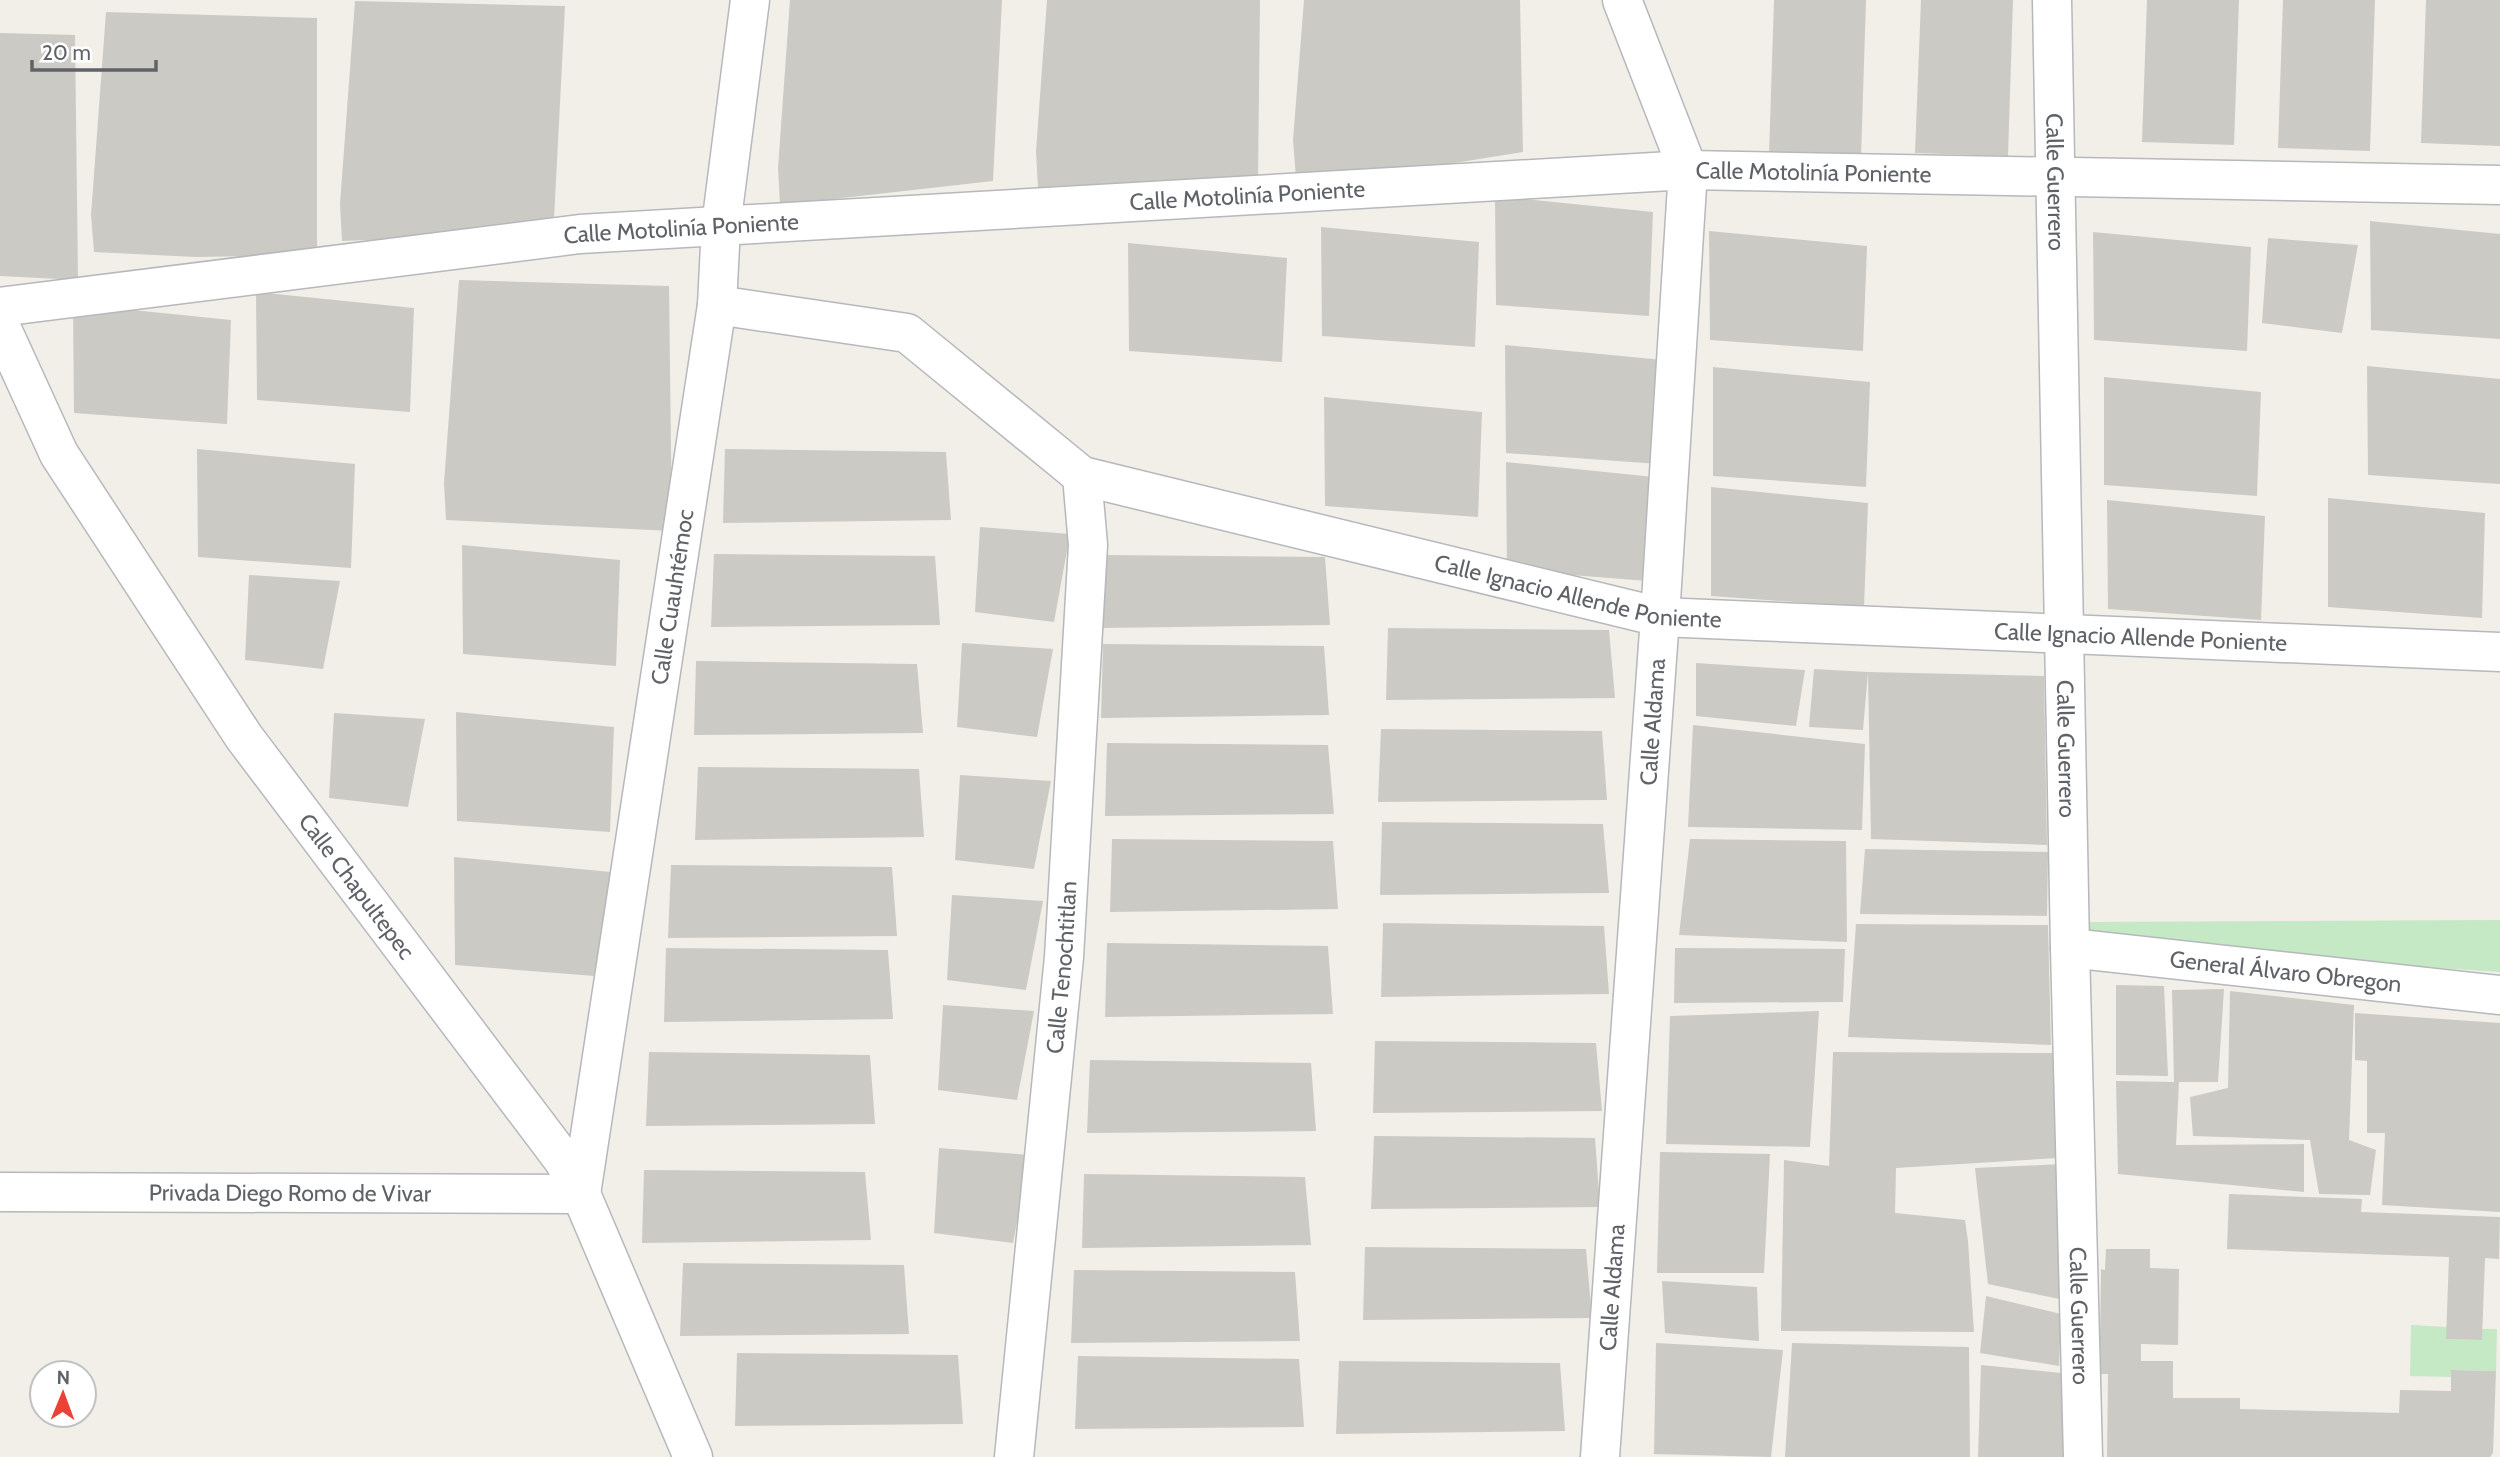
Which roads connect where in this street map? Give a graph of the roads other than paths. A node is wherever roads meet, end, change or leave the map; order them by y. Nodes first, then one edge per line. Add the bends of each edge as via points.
1 (750, 0) edge
2 (1622, 0) edge
3 (2052, 0) edge
4 (1688, 170) junction
5 (2056, 177) junction
6 (2500, 185) edge
7 (721, 226) junction
8 (717, 305) junction
9 (0, 307) edge
10 (0, 325) edge
11 (1082, 477) junction
12 (1660, 617) junction
13 (2065, 634) junction
14 (2500, 652) edge
15 (2070, 948) junction
16 (2500, 995) edge
17 (0, 1192) edge
18 (581, 1194) junction
19 (693, 1457) edge
20 (1014, 1457) edge
21 (1600, 1457) edge
22 (2082, 1457) edge

1 - 7 street, Calle Cuauhtémoc
2 - 4 street, Calle Aldama
3 - 5 street, Calle Guerrero
4 - 5 street, Calle Motolinía Poniente
4 - 7 street, Calle Motolinía Poniente
4 - 12 street, Calle Aldama
5 - 6 street, Calle Motolinía Poniente
5 - 13 street, Calle Guerrero
7 - 8 street, Calle Cuauhtémoc
7 - 9 street, Calle Motolinía Poniente via 580,234
8 - 11 street, Calle Ignacio Allende Poniente via 907,333
8 - 18 street, Calle Cuauhtémoc
10 - 18 street, Calle Chapultepec via 59,454 244,737 564,1161
11 - 12 street, Calle Ignacio Allende Poniente
11 - 20 street, Calle Tenochtitlan via 1088,545 1064,957
12 - 13 street, Calle Ignacio Allende Poniente
12 - 21 street, Calle Aldama
13 - 14 street, Calle Ignacio Allende Poniente
13 - 15 street, Calle Guerrero
15 - 16 street, General Álvaro Obregon
15 - 22 street, Calle Guerrero
17 - 18 street, Privada Diego Romo de Vivar
18 - 19 street, Calle Chapultepec

